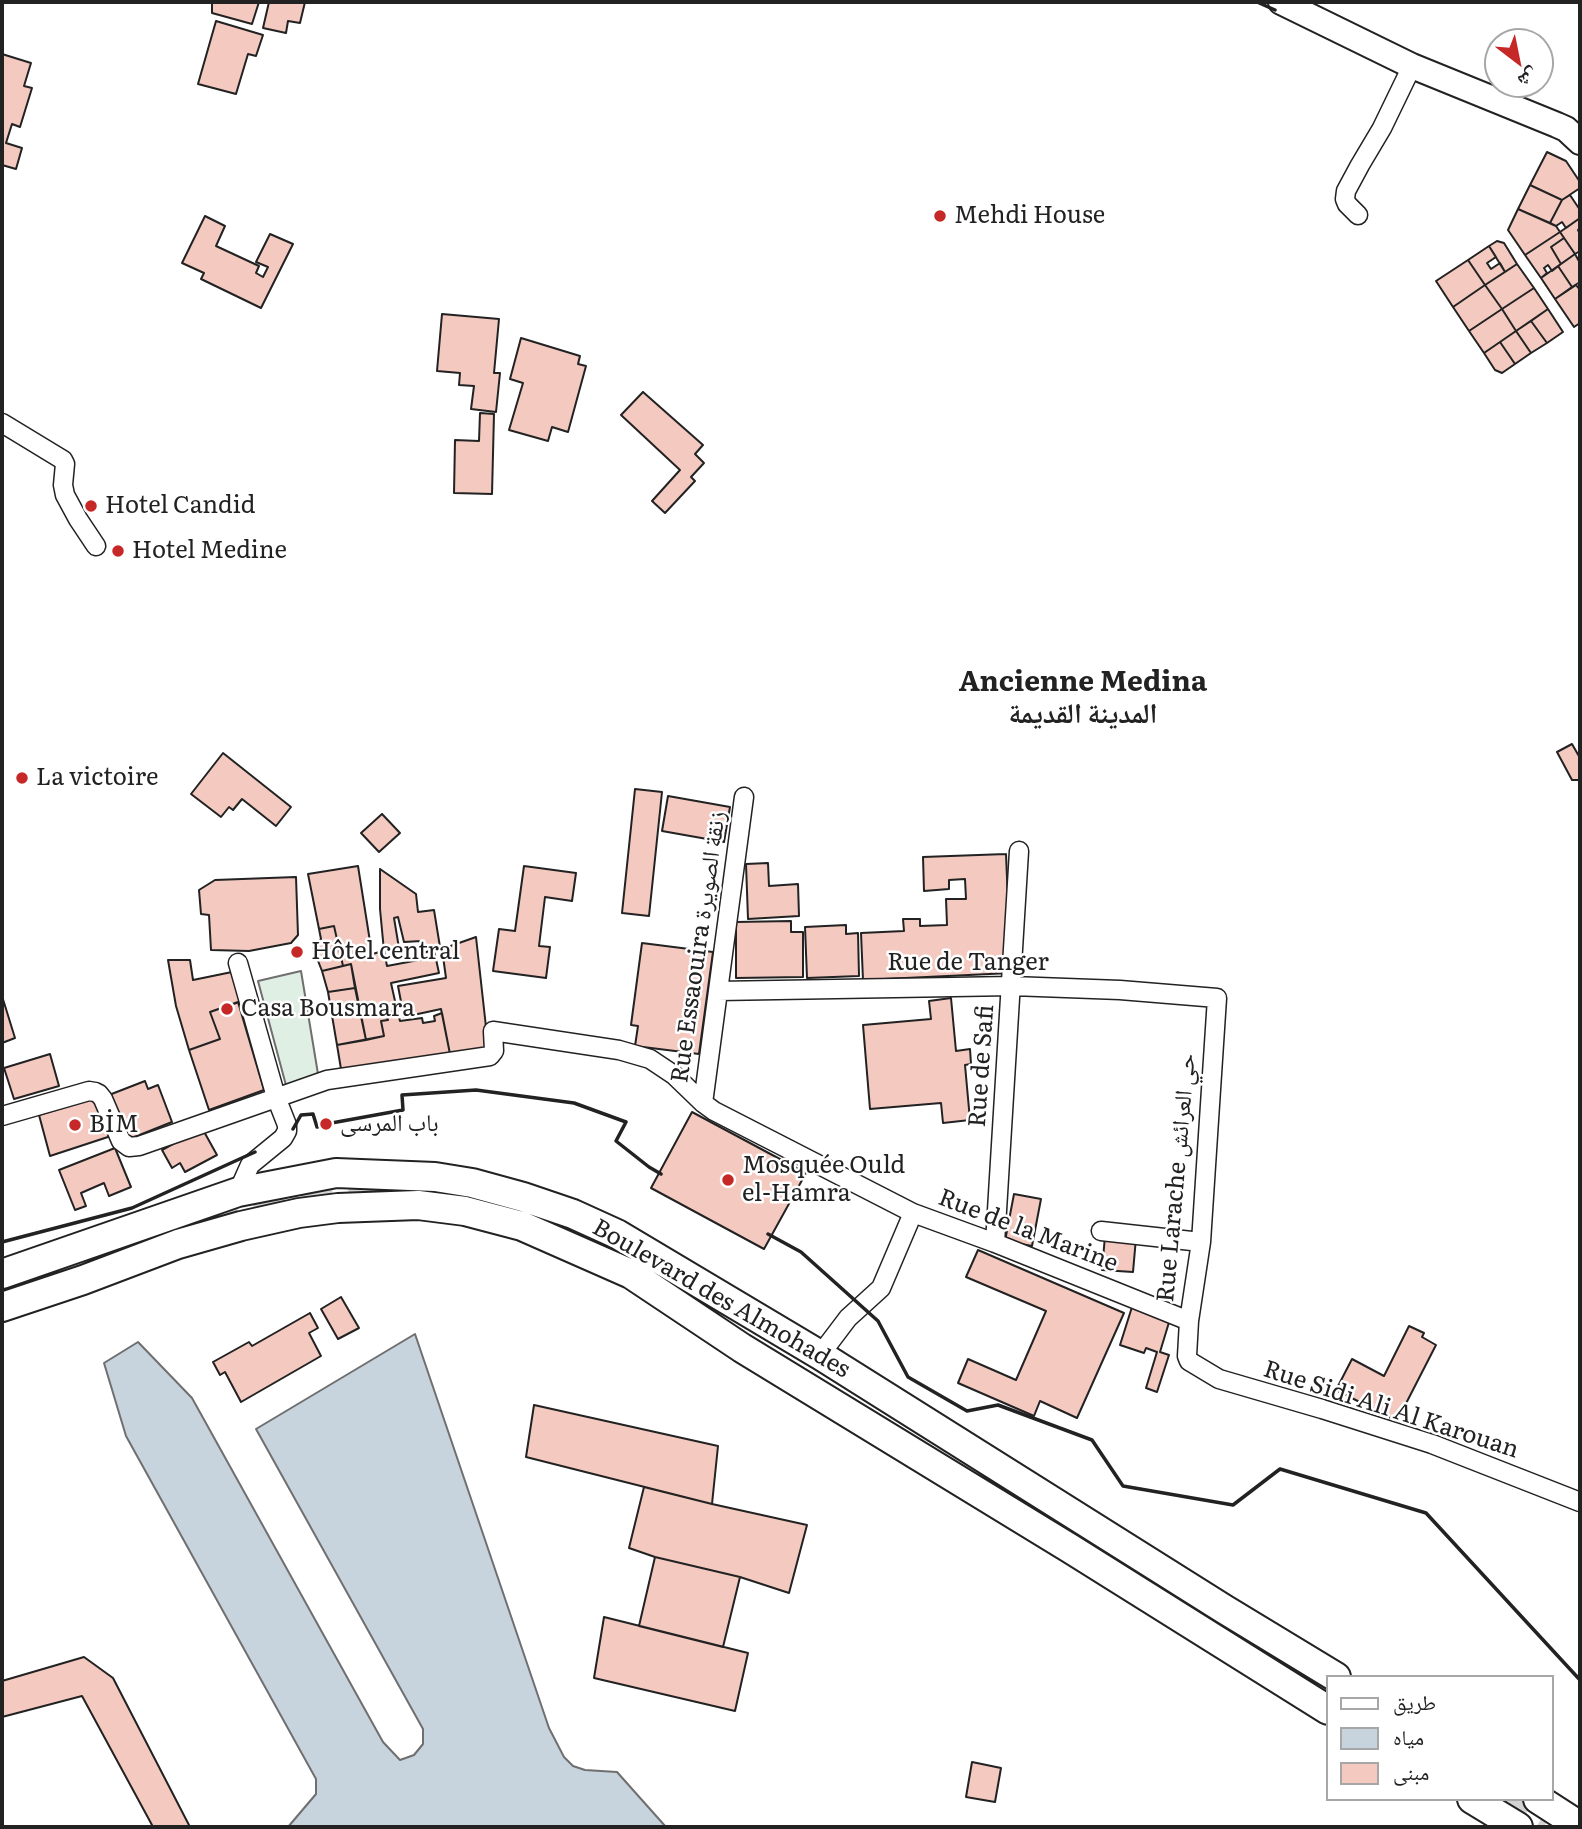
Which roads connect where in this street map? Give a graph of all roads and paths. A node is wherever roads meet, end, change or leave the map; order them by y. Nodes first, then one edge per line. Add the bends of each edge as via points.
1 (1281, 2) edge
2 (1412, 66) junction
3 (1580, 142) edge
4 (1358, 215) dead end
5 (2, 423) edge
6 (96, 546) dead end
7 (744, 797) dead end
8 (1019, 851) dead end
9 (237, 963) dead end
10 (1012, 986) junction
11 (718, 991) junction
12 (1217, 998) joint
13 (276, 1097) junction
14 (703, 1103) junction
15 (2, 1116) edge
16 (393, 1175) junction
17 (238, 1192) junction
18 (387, 1206) junction
19 (913, 1213) junction
20 (1101, 1231) dead end
21 (1201, 1242) junction
22 (995, 1243) junction
23 (2, 1274) edge
24 (2, 1307) edge
25 (1189, 1321) junction
26 (820, 1355) junction
27 (1189, 1361) joint
28 (1580, 1502) edge
29 (1224, 1609) junction
30 (1210, 1637) junction
31 (1333, 1675) edge
32 (1326, 1709) edge
33 (1475, 1801) edge
34 (1541, 1801) edge
35 (1580, 1826) edge
36 (1518, 1827) edge

1 - 2 street
2 - 3 street via 1557,125
2 - 4 street via 1346,191 1348,207
5 - 6 street via 63,460 65,495
7 - 11 street, Rue Essaouira زنقة الصويرة
8 - 10 street, Rue de Safi
9 - 13 street
10 - 11 street, Rue de Tanger
10 - 12 street, Rue de Tanger
10 - 22 street, Rue de Safi
11 - 14 street, Rue Essaouira زنقة الصويرة
12 - 21 street, Rue Larache حي العرائش
13 - 14 street, Rue de la Marine via 327,1080 492,1055 493,1031 620,1050 650,1059
13 - 15 street, Rue de la Marine via 129,1147 121,1141 103,1099 95,1092
13 - 17 street via 286,1134 250,1166
14 - 19 street, Rue de la Marine
16 - 17 main road, Boulevard des Almohades via 336,1173
16 - 18 main road
16 - 26 main road, Boulevard des Almohades via 472,1183 573,1214 617,1234
17 - 23 main road, Boulevard des Almohades
18 - 24 main road, Boulevard des Almohades via 299,1213 241,1226
18 - 30 main road, Boulevard des Almohades via 465,1211 522,1226 631,1274 742,1348
19 - 22 street, Rue de la Marine
19 - 26 street via 881,1289 848,1318
20 - 21 street
21 - 25 street, Rue Larache حي العرائش
22 - 25 street, Rue de la Marine
25 - 27 street, Rue Larache حي العرائش
26 - 29 main road, Boulevard des Almohades
27 - 28 street, Rue Sidi Ali Al Karouan via 1219,1379 1432,1444
29 - 30 main road
29 - 31 main road, Boulevard des Almohades
30 - 32 main road, Boulevard des Almohades
33 - 36 main road
34 - 35 main road

